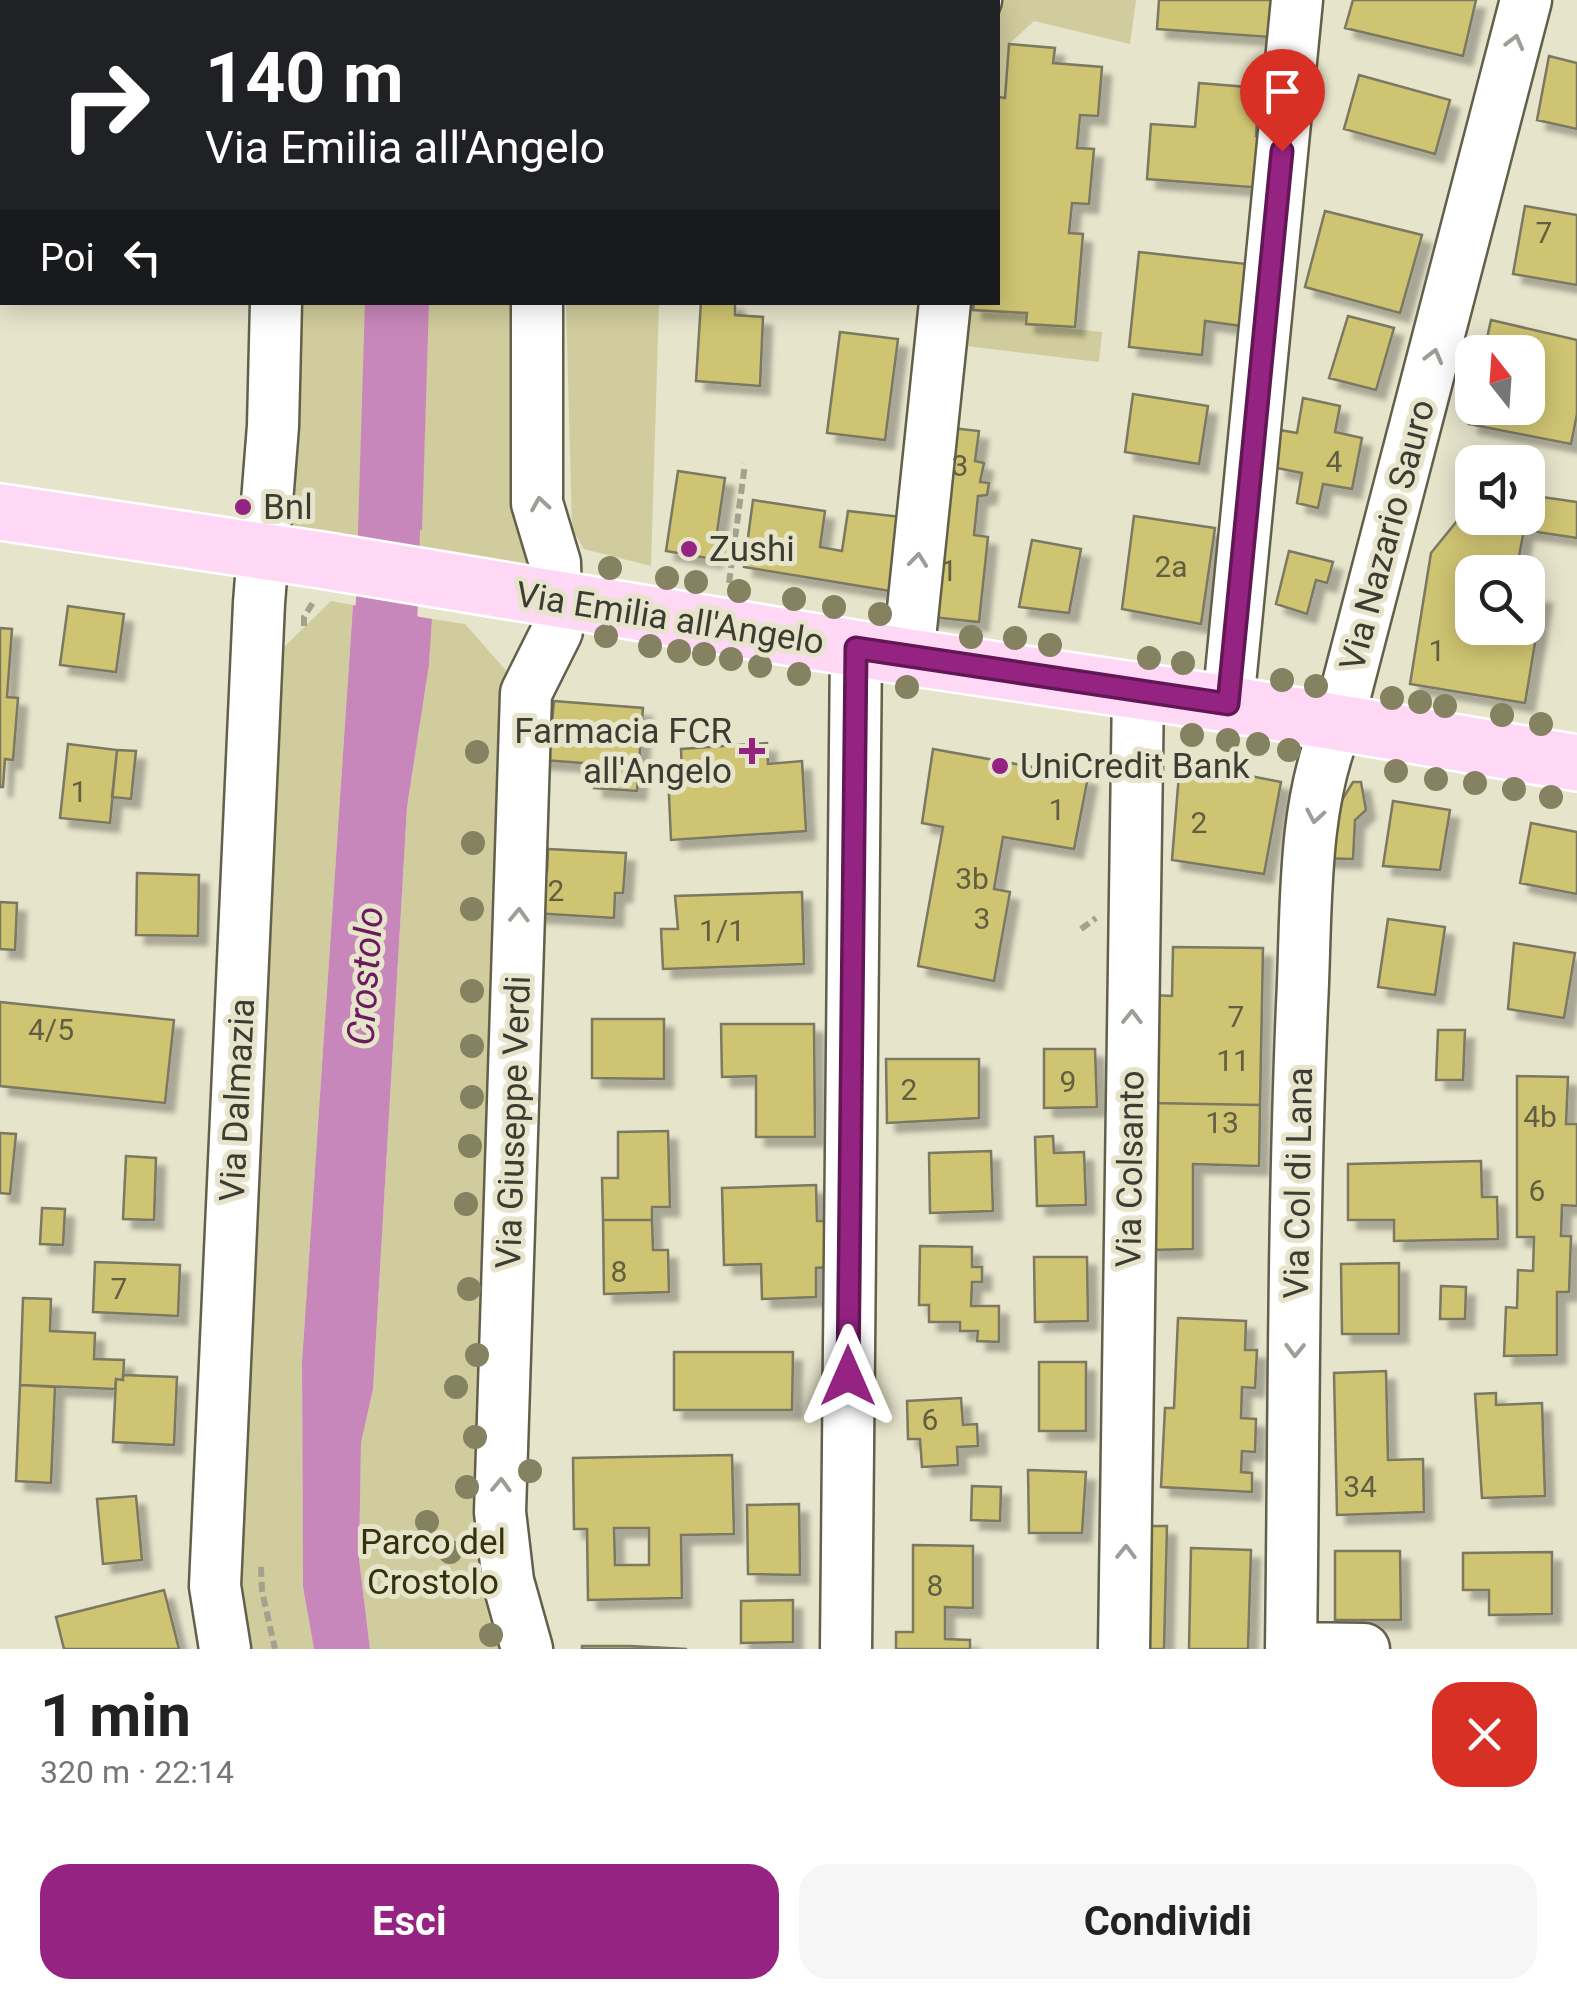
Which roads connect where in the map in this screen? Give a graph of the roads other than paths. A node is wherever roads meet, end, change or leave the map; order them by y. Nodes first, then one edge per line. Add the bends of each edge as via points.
1 (1297, 0) edge
2 (1526, 0) edge
3 (276, 305) edge
4 (537, 305) edge
5 (944, 305) edge
6 (0, 512) edge
7 (264, 551) junction
8 (556, 599) junction
9 (882, 653) junction
10 (1138, 690) junction
11 (1228, 704) junction
12 (1338, 722) junction
13 (1577, 764) edge
14 (225, 1649) edge
15 (526, 1649) edge
16 (846, 1649) edge
17 (1124, 1649) edge
18 (1291, 1649) edge
19 (1364, 1649) edge

1 - 11 street
12 -> 2 street, Via Nazario Sauro
3 - 7 street, Via Dalmazia
8 -> 4 street, Via Giuseppe Verdi via 555,563 537,503
9 -> 5 street
6 - 7 main road, Via Emilia all'Angelo
7 - 8 main road, Via Emilia all'Angelo
7 - 14 street, Via Dalmazia via 215,1586
8 - 9 main road, Via Emilia all'Angelo
15 -> 8 street, Via Giuseppe Verdi via 500,1512 526,693 557,631
9 - 10 main road, Via Emilia all'Angelo
9 - 16 street
10 - 11 main road, Via Emilia all'Angelo
17 -> 10 street, Via Colsanto
11 - 12 main road, Via Emilia all'Angelo
12 - 13 main road, Via Emilia all'Angelo
12 -> 18 street, Via Col di Lana via 1325,753 1310,844 1298,1093
18 - 19 street

